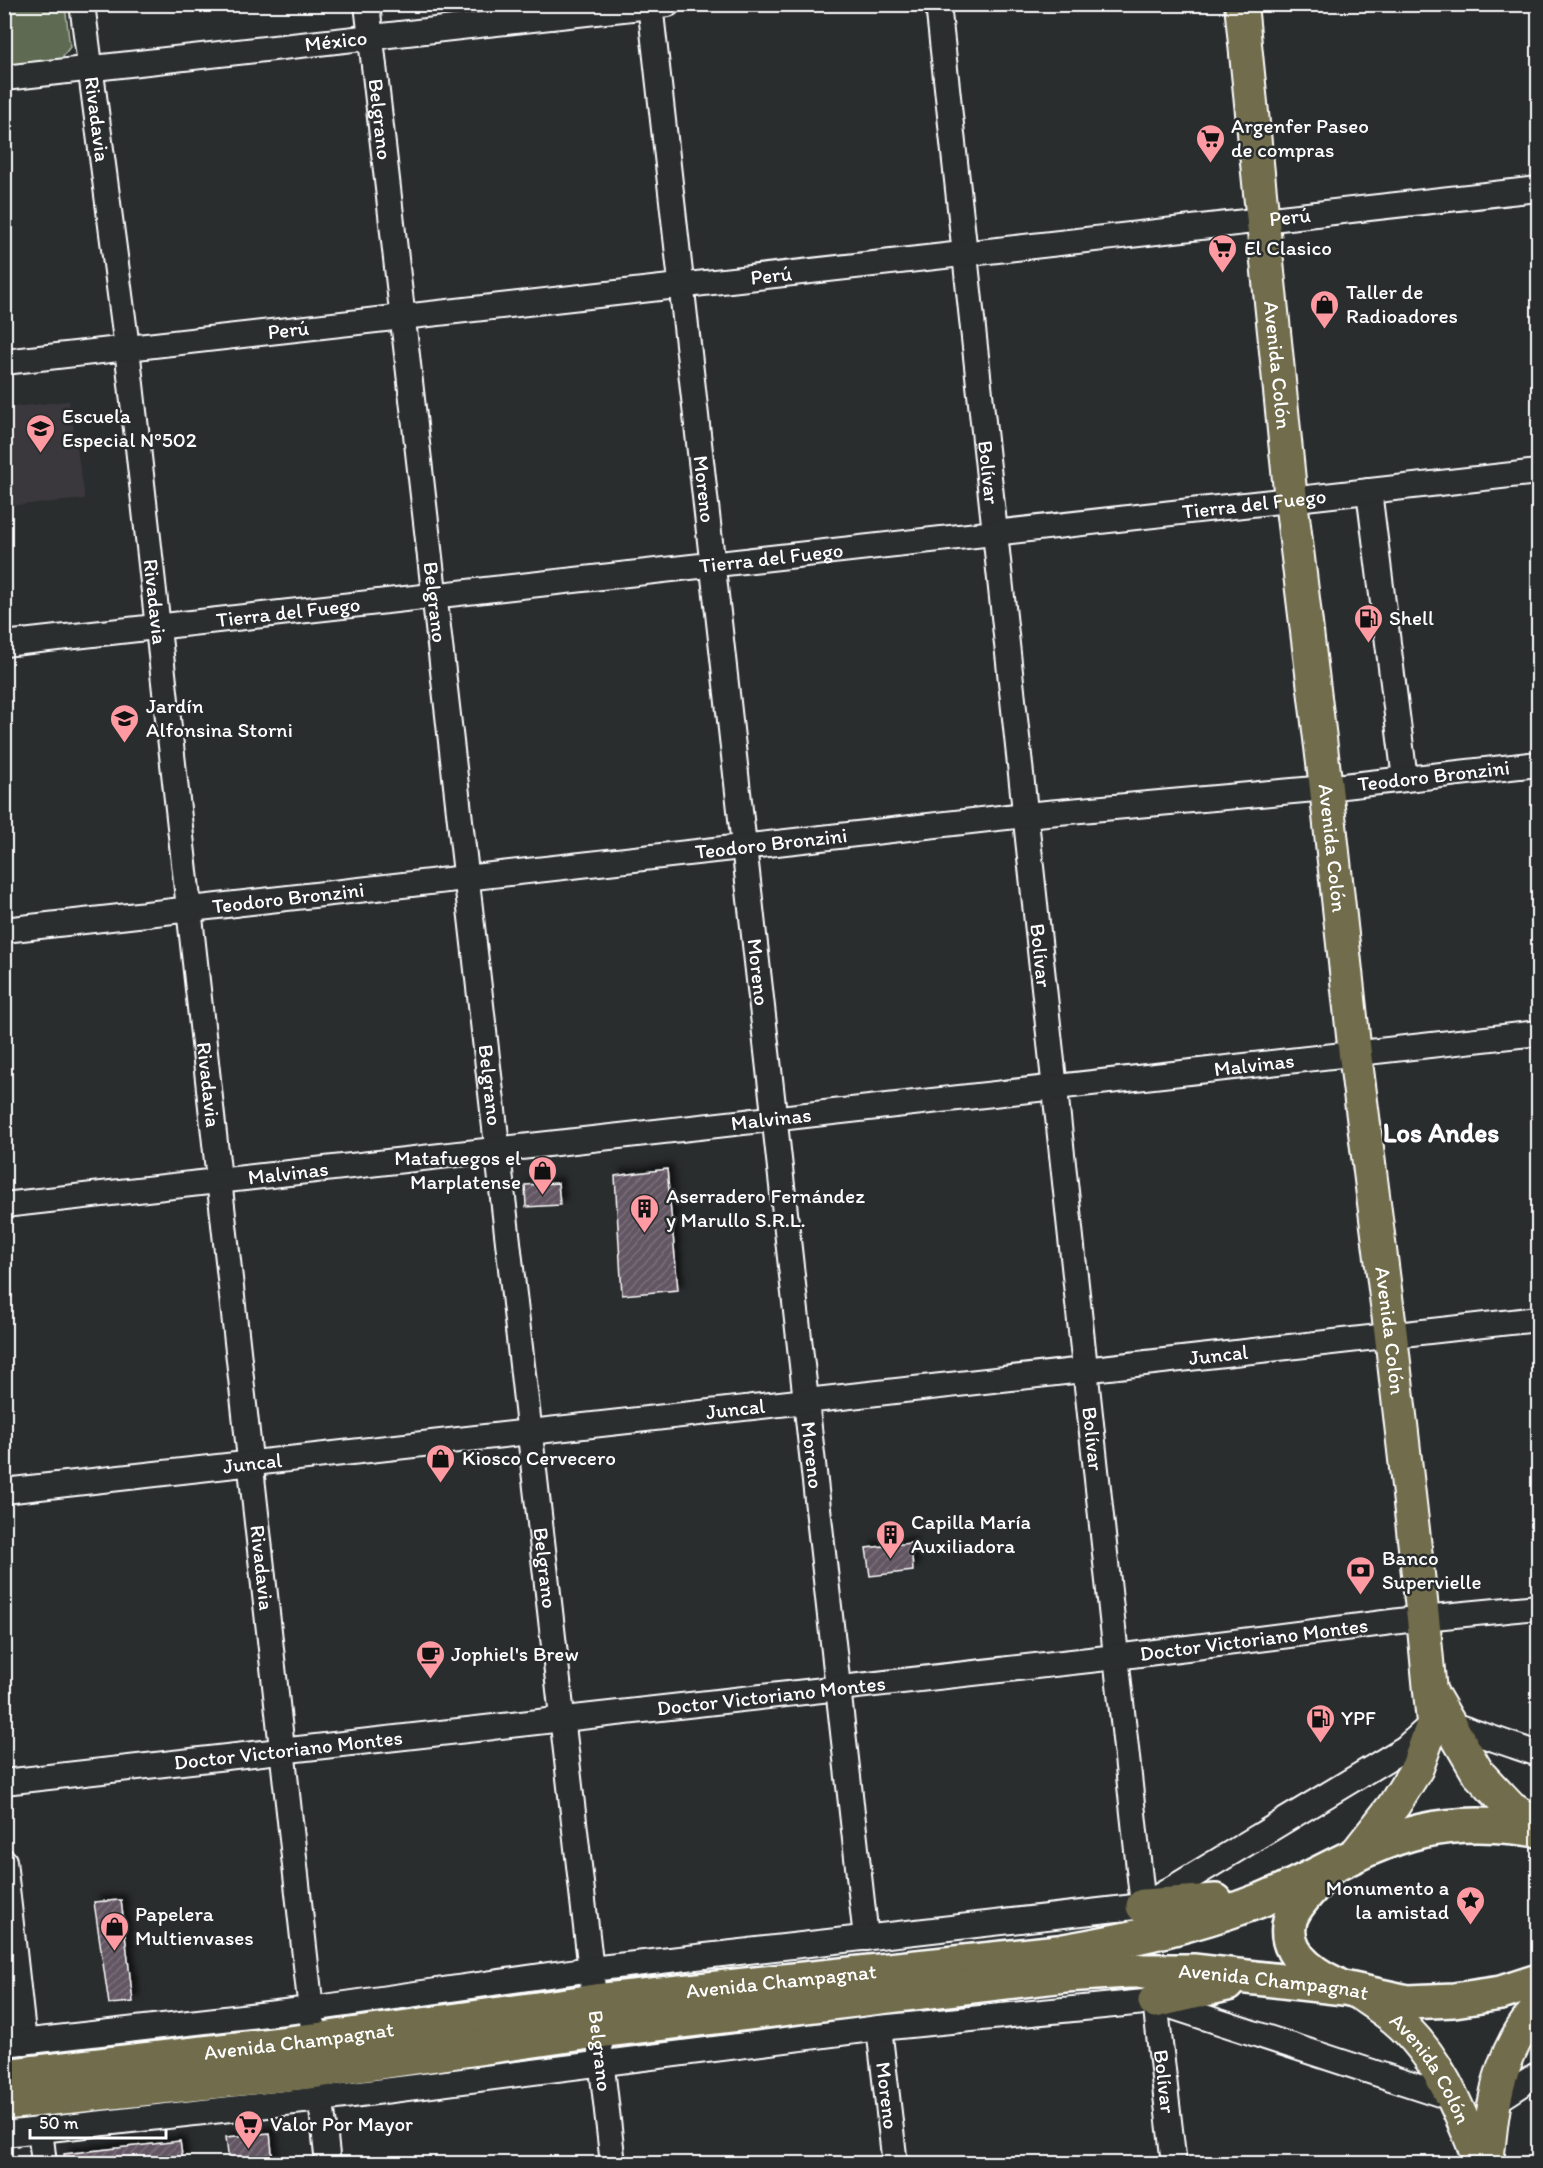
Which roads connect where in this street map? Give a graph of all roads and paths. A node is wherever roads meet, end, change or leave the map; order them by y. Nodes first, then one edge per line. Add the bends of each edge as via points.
1 (82, 4) edge
2 (367, 4) edge
3 (938, 4) edge
4 (1241, 4) edge
5 (656, 5) edge
6 (371, 38) junction
7 (90, 69) junction
8 (4, 78) edge
9 (1539, 189) edge
10 (1263, 220) junction
11 (965, 254) junction
12 (682, 286) junction
13 (404, 317) junction
14 (127, 348) junction
15 (4, 362) edge
16 (1539, 472) edge
17 (1369, 491) junction
18 (1291, 500) junction
19 (995, 533) junction
20 (713, 565) junction
21 (435, 596) junction
22 (158, 627) junction
23 (4, 644) edge
24 (1539, 764) edge
25 (1405, 779) junction
26 (1326, 788) junction
27 (1025, 815) junction
28 (744, 847) junction
29 (467, 878) junction
30 (189, 909) junction
31 (4, 930) edge
32 (1539, 1033) edge
33 (1355, 1054) junction
34 (1054, 1087) junction
35 (774, 1119) junction
36 (498, 1150) junction
37 (219, 1181) junction
38 (4, 1205) edge
39 (1539, 1319) edge
40 (1391, 1336) junction
41 (1085, 1370) junction
42 (806, 1401) junction
43 (530, 1432) junction
44 (250, 1464) junction
45 (4, 1491) edge
46 (1539, 1606) edge
47 (1423, 1618) junction
48 (1116, 1657) junction
49 (838, 1688) junction
50 (563, 1719) junction
51 (1441, 1723) junction
52 (282, 1750) junction
53 (1539, 1754) edge
54 (4, 1782) edge
55 (1539, 1824) edge
56 (1539, 1830) edge
57 (4, 1861) edge
58 (1343, 1861) junction
59 (1266, 1898) junction
60 (1143, 1906) junction
61 (866, 1938) junction
62 (591, 1970) junction
63 (1254, 1978) junction
64 (1539, 1981) edge
65 (1350, 1990) junction
66 (1155, 2001) junction
67 (1539, 2008) edge
68 (879, 2028) junction
69 (598, 2032) junction
70 (14, 2043) edge
71 (316, 2055) junction
72 (1539, 2074) edge
73 (4, 2076) edge
74 (1455, 2099) junction
75 (4, 2103) edge
76 (1493, 2103) junction
77 (40, 2129) junction
78 (4, 2134) edge
79 (44, 2163) edge
80 (328, 2163) edge
81 (613, 2163) edge
82 (895, 2163) edge
83 (1174, 2163) edge
84 (1481, 2163) edge
85 (1487, 2163) edge

1 - 7 street, Rivadavia
2 - 6 street, Belgrano
3 - 11 street, Bolívar
4 - 10 main road, Avenida Colón
5 - 6 street, México
5 - 12 street, Moreno
6 - 7 street, México
6 - 13 street, Belgrano
7 - 8 street, México
7 - 14 street, Rivadavia
9 - 10 street, Perú
10 - 11 street, Perú
10 - 18 main road, Avenida Colón
11 - 12 street, Perú
11 - 19 street, Bolívar
12 - 13 street, Perú
12 - 20 street, Moreno
13 - 14 street, Perú
13 - 21 street, Belgrano
14 - 15 street, Perú
14 - 22 street, Rivadavia
16 - 17 street, Tierra del Fuego
17 - 18 street, Tierra del Fuego
17 - 25 street
18 - 19 street, Tierra del Fuego
18 - 26 main road, Avenida Colón
19 - 20 street, Tierra del Fuego
19 - 27 street, Bolívar
20 - 21 street, Tierra del Fuego
20 - 28 street, Moreno
21 - 22 street, Tierra del Fuego
21 - 29 street, Belgrano
22 - 23 street, Tierra del Fuego
22 - 30 street, Rivadavia
24 - 25 street, Teodoro Bronzini
25 - 26 street, Teodoro Bronzini
26 - 27 street, Teodoro Bronzini
26 - 33 main road, Avenida Colón
27 - 28 street, Teodoro Bronzini
27 - 34 street, Bolívar
28 - 29 street, Teodoro Bronzini
28 - 35 street, Moreno
29 - 30 street, Teodoro Bronzini
29 - 36 street, Belgrano
30 - 31 street, Teodoro Bronzini
30 - 37 street, Rivadavia
32 - 33 street, Malvinas
33 - 34 street, Malvinas
33 - 40 main road, Avenida Colón
34 - 35 street, Malvinas
34 - 41 street, Bolívar
35 - 36 street, Malvinas
35 - 42 street, Moreno
36 - 37 street, Malvinas
36 - 43 street, Belgrano
37 - 38 street, Malvinas
37 - 44 street, Rivadavia
39 - 40 street, Juncal
40 - 41 street, Juncal
40 - 47 main road, Avenida Colón
41 - 42 street, Juncal
41 - 48 street, Bolívar
42 - 43 street, Juncal
42 - 49 street, Moreno
43 - 44 street, Juncal
43 - 50 street, Belgrano
44 - 45 street, Juncal
44 - 52 street, Rivadavia
46 - 47 street, Doctor Victoriano Montes
47 - 48 street, Doctor Victoriano Montes
47 - 51 main road, Avenida Colón via 1430,1690
48 - 49 street, Doctor Victoriano Montes
48 - 60 street, Bolívar
49 - 50 street, Doctor Victoriano Montes
49 - 61 street, Moreno
50 - 52 street, Doctor Victoriano Montes
50 - 62 street, Belgrano
51 - 53 street
51 - 55 main road, Avenida Colón via 1478,1773 1512,1808
51 - 58 main road, Avenida Colón via 1394,1805
51 - 60 street, Avenida Champagnat
52 - 54 street, Doctor Victoriano Montes
52 - 71 street, Rivadavia
56 - 58 highway, Avenida Champagnat via 1454,1825 1410,1834
57 - 70 street
58 - 59 highway, Avenida Champagnat
58 - 65 highway, Avenida Colón via 1296,1909 1290,1919 1289,1936 1300,1961 1315,1974
59 - 60 highway
59 - 69 highway, Avenida Champagnat via 1124,1940
60 - 61 street, Avenida Champagnat
61 - 62 street, Avenida Champagnat
62 - 69 street, Belgrano
62 - 71 street, Avenida Champagnat
63 - 65 highway, Avenida Champagnat
63 - 66 highway
63 - 69 highway, Avenida Champagnat via 1193,1971 1065,1975
64 - 65 highway, Avenida Champagnat via 1501,1993 1454,2000 1408,2001
65 - 74 main road, Avenida Colón via 1396,2019 1425,2051
66 - 68 street, Avenida Champagnat
66 - 74 street, Avenida Champagnat
66 - 83 street, Bolívar
67 - 76 main road, Avenida Colón via 1526,2022 1505,2060
68 - 69 street, Avenida Champagnat
68 - 82 street, Moreno
69 - 71 highway, Avenida Champagnat
69 - 81 street, Belgrano
70 - 71 street, Avenida Champagnat
71 - 73 highway, Avenida Champagnat
71 - 75 highway, Avenida Champagnat
71 - 77 street, Avenida Champagnat
71 - 80 street, Rivadavia
72 - 76 street
74 - 84 main road, Avenida Colón
76 - 85 main road, Avenida Colón
77 - 78 street, Avenida Champagnat
77 - 79 street

